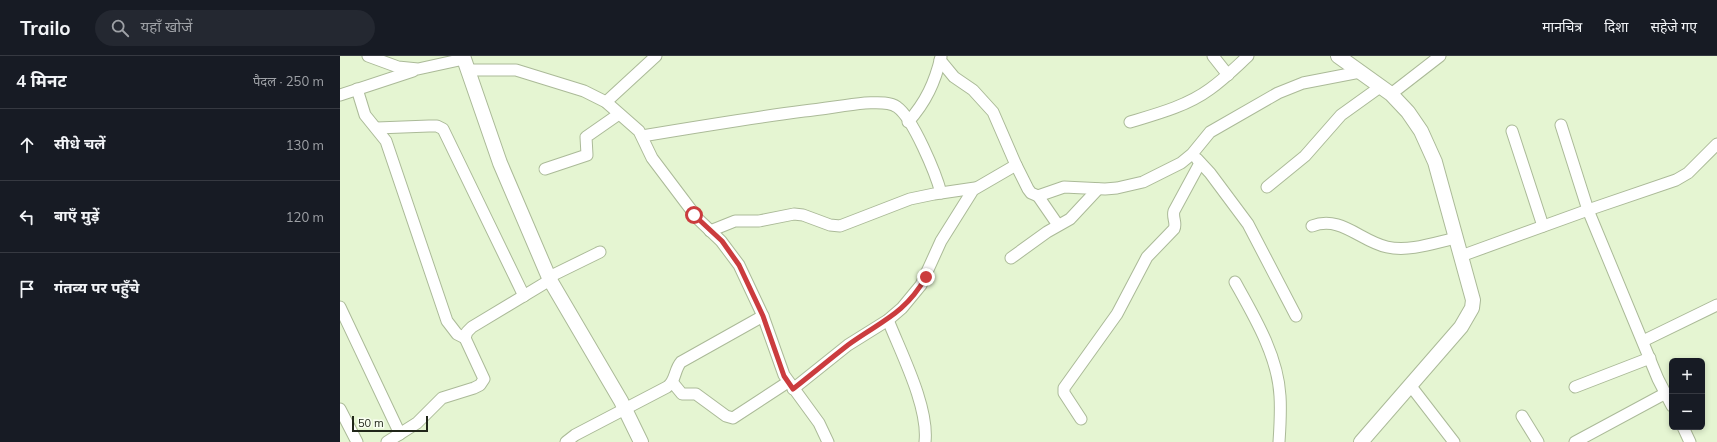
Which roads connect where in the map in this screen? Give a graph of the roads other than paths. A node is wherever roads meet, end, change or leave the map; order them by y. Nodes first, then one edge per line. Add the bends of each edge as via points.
1 (368, 56) edge
2 (656, 56) edge
3 (1214, 56) edge
4 (1248, 56) edge
5 (1338, 56) edge
6 (1440, 56) edge
7 (941, 58) edge
8 (464, 62) edge
9 (418, 70) junction
10 (1360, 72) junction
11 (1228, 75) junction
12 (357, 89) junction
13 (1385, 91) junction
14 (340, 95) edge
15 (606, 102) junction
16 (620, 114) junction
17 (908, 122) junction
18 (1130, 122) dead end
19 (1561, 125) dead end
20 (377, 128) junction
21 (1512, 131) dead end
22 (642, 136) junction
23 (1717, 144) edge
24 (1192, 154) junction
25 (1200, 163) junction
26 (1016, 165) junction
27 (545, 169) dead end
28 (1267, 187) dead end
29 (975, 188) junction
30 (1098, 189) junction
31 (941, 193) junction
32 (1038, 196) junction
33 (1588, 210) junction
34 (1058, 225) junction
35 (1312, 226) dead end
36 (1543, 226) junction
37 (710, 231) junction
38 (1456, 238) junction
39 (600, 252) dead end
40 (1461, 256) junction
41 (1012, 258) dead end
42 (549, 279) junction
43 (1235, 282) dead end
44 (524, 296) junction
45 (1717, 305) edge
46 (340, 307) edge
47 (763, 316) junction
48 (1296, 316) dead end
49 (888, 320) junction
50 (465, 338) junction
51 (1643, 341) junction
52 (1650, 358) junction
53 (673, 383) junction
54 (790, 385) junction
55 (1410, 385) junction
56 (1575, 387) dead end
57 (1666, 394) junction
58 (1669, 400) edge
59 (340, 409) edge
60 (626, 410) junction
61 (1522, 416) dead end
62 (1081, 419) dead end
63 (1684, 430) edge
64 (400, 434) junction
65 (357, 442) edge
66 (387, 442) edge
67 (566, 442) edge
68 (641, 442) edge
69 (828, 442) edge
70 (925, 442) edge
71 (1279, 442) edge
72 (1361, 442) edge
73 (1454, 442) edge
74 (1538, 442) edge
75 (1575, 442) edge
76 (1690, 442) edge

1 - 9 street via 398,67
2 - 15 street
3 - 11 street
4 - 11 street
5 - 10 street
6 - 13 street
7 - 17 street via 926,100
7 - 26 street via 954,77 973,90 993,112
8 - 9 street
8 - 15 street via 527,73 584,91
8 - 42 street via 500,163
9 - 12 street
10 - 13 street
10 - 24 street via 1303,82 1278,93 1210,132
11 - 18 street via 1209,90 1186,102
12 - 14 street
12 - 20 street via 365,115
13 - 28 street via 1341,115 1305,156
13 - 38 street via 1408,112 1421,131 1435,162
15 - 16 street
16 - 22 street
16 - 27 street via 586,137 587,155
17 - 22 street via 898,107 891,104 865,103
17 - 31 street via 933,166
19 - 33 street
20 - 44 street via 437,126 443,129
20 - 50 street via 386,141 447,321 457,334
21 - 36 street
22 - 37 street via 652,158
23 - 33 street via 1682,177
24 - 25 street
24 - 30 street via 1181,163 1143,182
25 - 48 street via 1232,200 1248,224
25 - 62 street via 1174,211 1174,229 1147,257 1118,314 1064,388 1064,393
26 - 29 street
26 - 32 street via 1028,189
29 - 31 street
29 - 49 street via 941,241 921,285
30 - 32 street via 1064,187
30 - 34 street via 1070,219
31 - 37 street via 910,199 840,226 794,214 759,221 735,221
32 - 34 street
33 - 36 street
33 - 51 street
34 - 41 street
35 - 38 street via 1322,222 1336,224 1378,244 1397,248
36 - 40 street
37 - 47 street via 739,265
38 - 40 street
39 - 42 street
40 - 55 street via 1473,300 1472,308 1461,327
42 - 44 street
42 - 60 street
43 - 71 street via 1264,337 1278,378
44 - 50 street via 472,327
45 - 51 street
46 - 64 street
47 - 53 street via 681,362
47 - 54 street via 782,372
49 - 54 street
49 - 70 street via 925,417
50 - 64 street via 484,379 480,385 442,398 424,418
51 - 52 street
52 - 56 street
52 - 57 street
53 - 54 street via 682,394 696,394 726,416 733,418
53 - 60 street
54 - 69 street via 819,423
55 - 72 street
55 - 73 street
57 - 58 street
57 - 75 street
59 - 65 street
60 - 67 street
60 - 68 street
61 - 74 street
63 - 76 street
64 - 66 street

